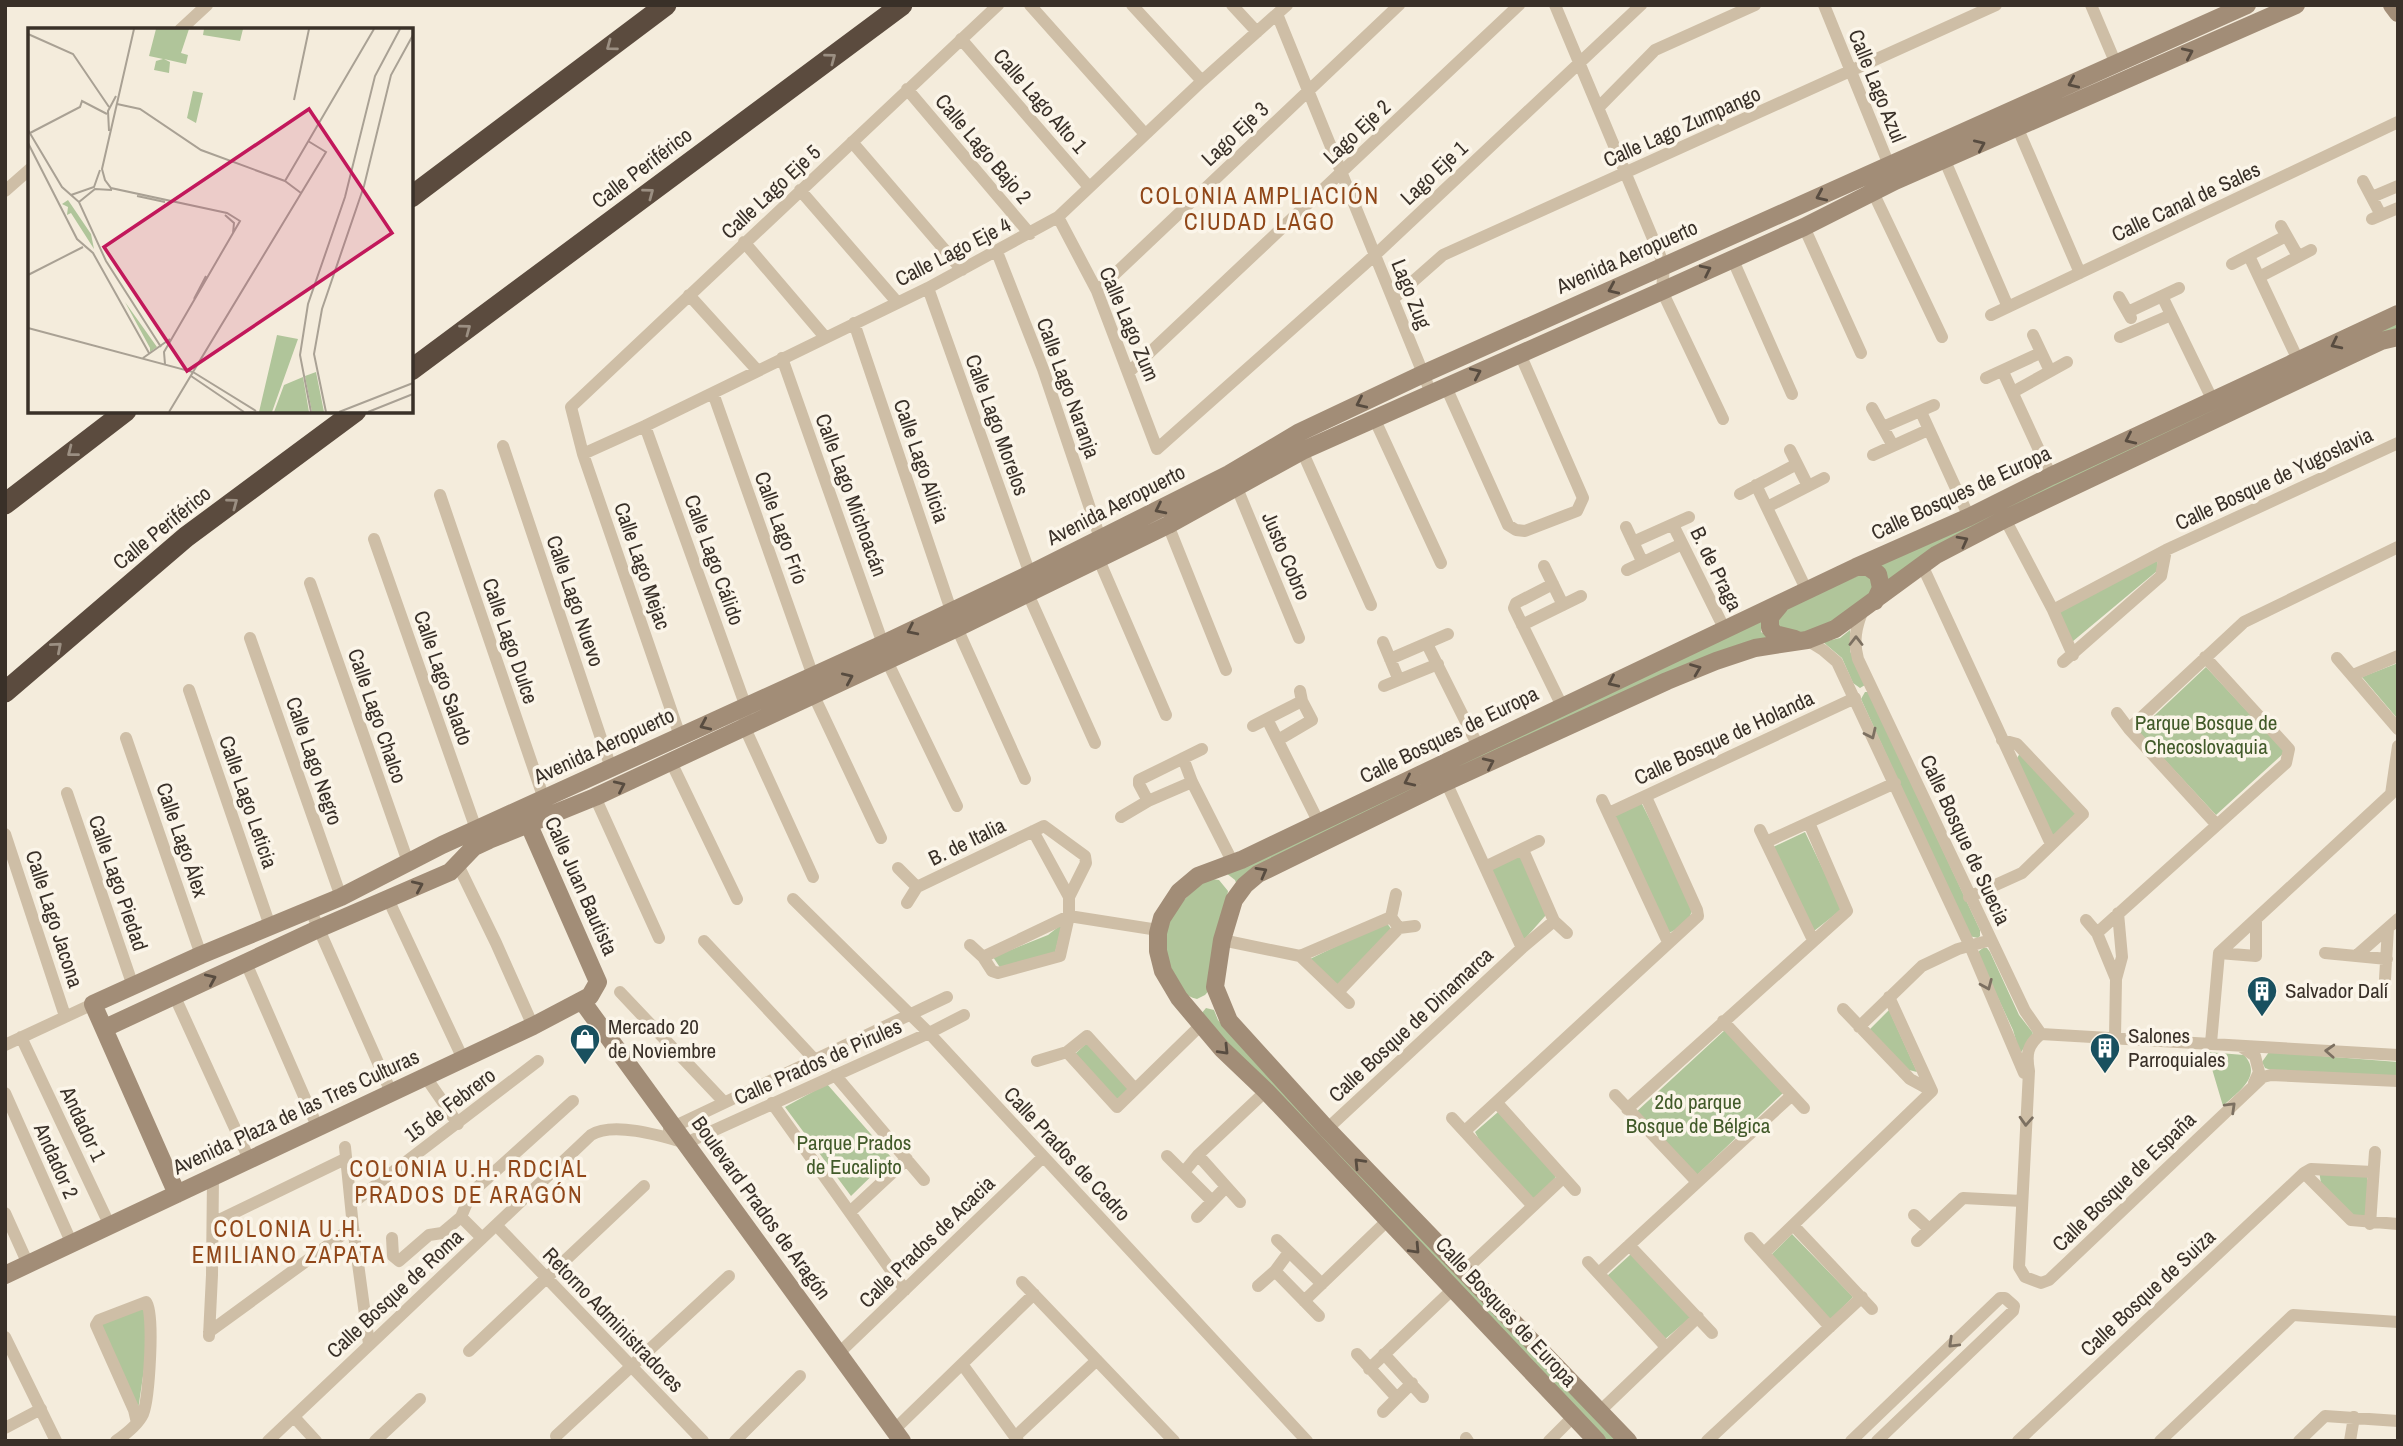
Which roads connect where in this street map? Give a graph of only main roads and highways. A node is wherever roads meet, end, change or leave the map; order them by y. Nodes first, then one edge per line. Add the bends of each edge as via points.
1 (666, 5) edge
2 (902, 5) edge
3 (413, 195) edge
4 (413, 369) edge
5 (123, 413) edge
6 (353, 413) edge
7 (5, 504) edge
8 (5, 692) edge

1 -> 3 highway
4 -> 2 highway, Calle Periférico
5 -> 7 highway
8 -> 6 highway, Calle Periférico via 186,537

